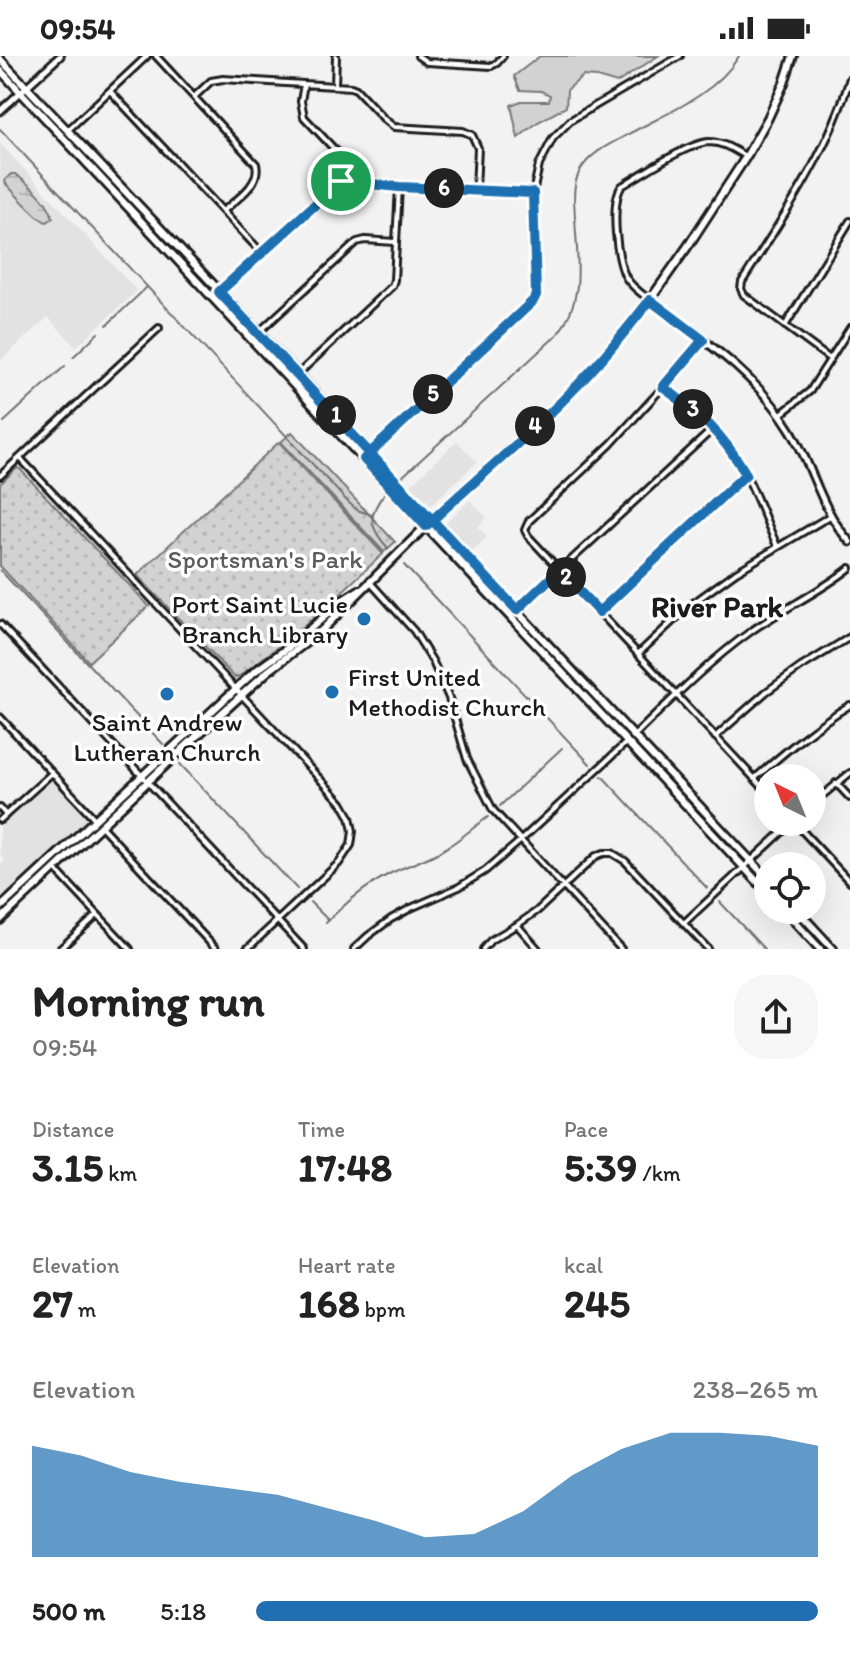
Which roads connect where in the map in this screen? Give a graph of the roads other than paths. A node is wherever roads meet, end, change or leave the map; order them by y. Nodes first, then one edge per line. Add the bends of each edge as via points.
1 (60, 56) edge
2 (147, 56) edge
3 (156, 56) edge
4 (336, 56) edge
5 (418, 56) edge
6 (503, 56) edge
7 (680, 56) edge
8 (793, 56) edge
9 (0, 59) edge
10 (0, 70) edge
11 (850, 78) edge
12 (304, 84) junction
13 (335, 85) junction
14 (24, 89) junction
15 (110, 91) junction
16 (194, 97) junction
17 (0, 111) edge
18 (68, 130) junction
19 (746, 157) junction
20 (341, 181) junction
21 (399, 187) junction
22 (476, 189) junction
23 (533, 193) junction
24 (223, 211) junction
25 (850, 221) edge
26 (395, 242) junction
27 (262, 253) junction
28 (219, 292) junction
29 (213, 298) junction
30 (650, 300) junction
31 (785, 326) junction
32 (159, 328) dead end
33 (850, 328) edge
34 (258, 333) junction
35 (703, 340) junction
36 (830, 359) junction
37 (298, 374) junction
38 (663, 387) junction
39 (781, 414) junction
40 (714, 428) junction
41 (370, 453) junction
42 (20, 458) junction
43 (364, 459) junction
44 (746, 474) junction
45 (0, 476) edge
46 (830, 516) junction
47 (429, 524) junction
48 (850, 542) edge
49 (777, 546) junction
50 (850, 568) edge
51 (559, 570) junction
52 (367, 584) junction
53 (517, 610) junction
54 (599, 612) junction
55 (510, 616) junction
56 (0, 624) edge
57 (850, 637) edge
58 (638, 654) junction
59 (576, 674) junction
60 (569, 680) junction
61 (235, 689) junction
62 (241, 695) junction
63 (676, 695) junction
64 (850, 705) edge
65 (0, 717) edge
66 (634, 735) junction
67 (715, 737) junction
68 (627, 742) junction
69 (771, 764) edge
70 (52, 773) junction
71 (850, 773) edge
72 (142, 775) junction
73 (754, 779) edge
74 (148, 782) junction
75 (836, 783) junction
76 (826, 792) edge
77 (690, 795) junction
78 (850, 798) edge
79 (683, 802) junction
80 (0, 808) edge
81 (6, 815) junction
82 (95, 819) junction
83 (0, 820) edge
84 (101, 826) junction
85 (779, 836) edge
86 (807, 836) edge
87 (520, 841) junction
88 (49, 861) junction
89 (751, 861) junction
90 (754, 864) edge
91 (744, 867) junction
92 (55, 868) junction
93 (754, 878) edge
94 (850, 882) edge
95 (564, 887) junction
96 (0, 908) edge
97 (97, 915) junction
98 (0, 920) edge
99 (277, 921) junction
100 (684, 923) junction
101 (797, 924) edge
102 (810, 924) edge
103 (517, 925) junction
104 (60, 949) edge
105 (130, 949) edge
106 (216, 949) edge
107 (247, 949) edge
108 (304, 949) edge
109 (354, 949) edge
110 (483, 949) edge
111 (538, 949) edge
112 (621, 949) edge
113 (708, 949) edge
114 (820, 949) edge
115 (833, 949) edge

1 - 14 street
2 - 15 street
3 - 16 street
4 - 13 street
5 - 6 street via 427,62 491,66
7 - 23 street via 571,120 553,138
8 - 19 main road
9 - 14 main road
10 - 14 main road
11 - 31 street via 822,149 742,282 744,295
12 - 13 street
12 - 16 street via 223,79 211,81
12 - 20 street via 304,117 335,150
13 - 22 street via 354,88 394,127 472,135 478,148
14 - 17 street
14 - 18 main road
14 - 29 main road
15 - 18 street
15 - 24 street
16 - 24 street via 258,171 255,181
18 - 28 main road
19 - 30 main road
19 - 30 street via 724,144 708,142 618,191 621,268
20 - 21 street
20 - 27 street
21 - 22 street
21 - 26 street
22 - 23 street
23 - 41 street via 533,301
24 - 27 street
25 - 31 street
26 - 34 street via 357,242
26 - 37 street via 390,289
27 - 28 street
28 - 29 street
28 - 34 main road
29 - 43 main road
30 - 35 street
30 - 47 main road via 570,394
31 - 36 street
32 - 42 street
33 - 36 street
34 - 37 main road
35 - 38 street
35 - 39 street
36 - 39 street via 810,391
37 - 41 main road
38 - 40 street
38 - 51 street via 529,521 528,536
39 - 46 street
40 - 44 street
40 - 51 street
41 - 43 street
41 - 47 main road
42 - 45 street
42 - 61 street
43 - 47 main road
44 - 49 street
44 - 54 street
46 - 48 street
46 - 49 street
47 - 52 main road
47 - 53 main road
47 - 55 main road
49 - 58 street via 689,606
50 - 63 street via 751,631
51 - 53 street
51 - 54 street
52 - 61 main road
52 - 62 main road via 316,636
52 - 87 street via 402,616 424,646 449,698 475,777 493,810
53 - 55 street
53 - 59 main road
54 - 58 street
55 - 60 main road
56 - 72 street
57 - 67 street via 766,692
58 - 63 street
59 - 60 main road
59 - 66 main road
60 - 68 main road
61 - 62 street
61 - 72 main road
62 - 74 main road
62 - 99 street via 342,803 353,831 339,863
63 - 66 street
63 - 67 street
64 - 69 street
65 - 70 street
66 - 68 street
66 - 77 main road
67 - 73 street
68 - 79 main road
68 - 87 street
70 - 81 street
70 - 82 street
71 - 75 street
72 - 74 street
72 - 82 main road
74 - 84 main road
74 - 99 street
75 - 76 street
75 - 78 street
77 - 79 main road
77 - 89 main road
79 - 91 main road
80 - 81 street
81 - 83 street
82 - 88 main road
84 - 92 main road
84 - 106 street
85 - 89 street
86 - 94 street
87 - 95 street
87 - 109 street via 485,871 391,919
88 - 92 street
88 - 96 main road
89 - 90 main road
89 - 91 street
91 - 93 main road
91 - 100 street
92 - 97 street
92 - 98 main road
95 - 100 street via 596,856 612,853
95 - 103 street
95 - 112 street
97 - 104 street
97 - 105 street
99 - 107 street
99 - 108 street
100 - 113 street
101 - 114 main road
102 - 115 main road
103 - 110 street
103 - 111 street

